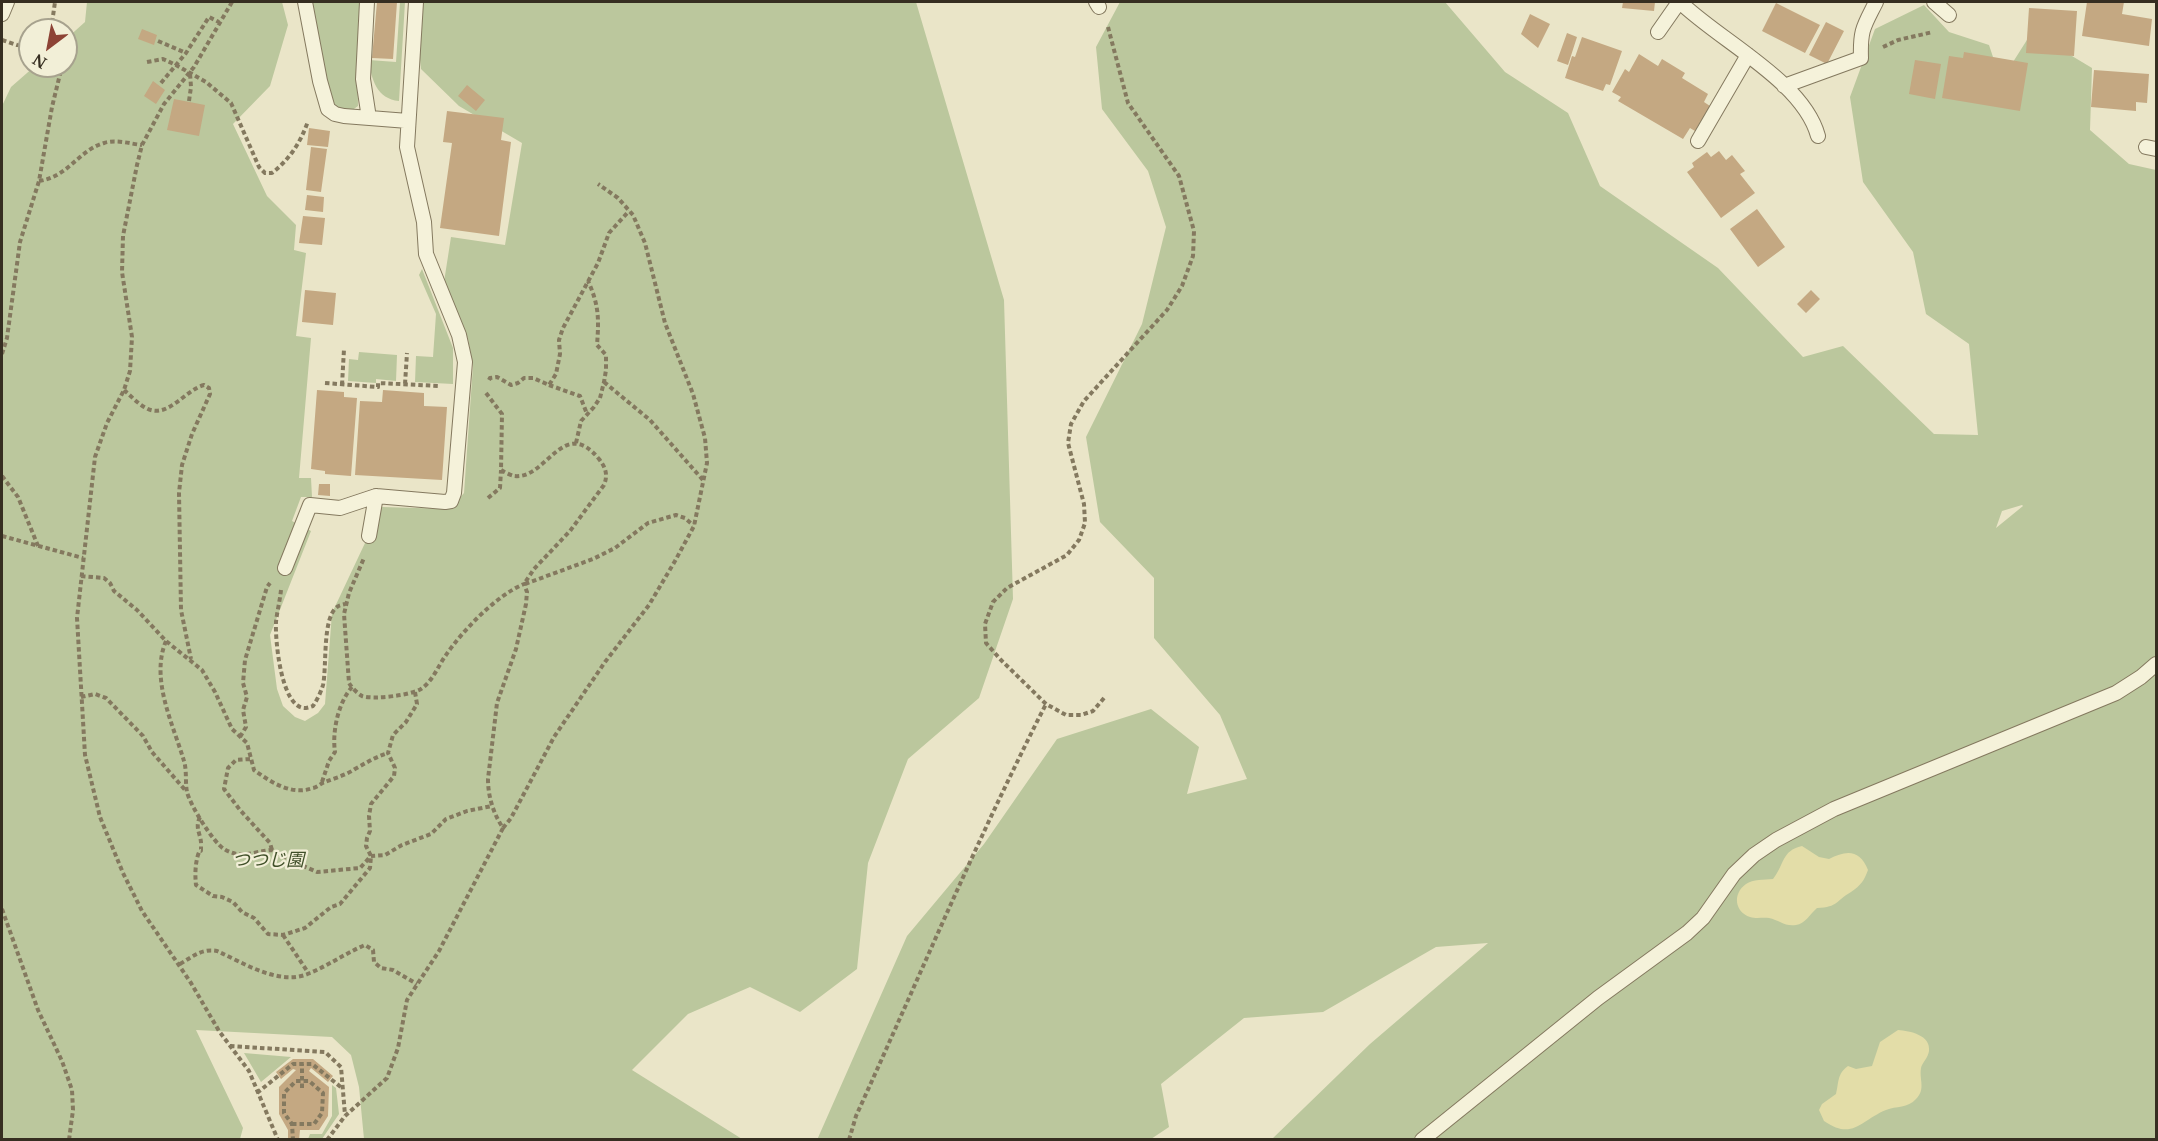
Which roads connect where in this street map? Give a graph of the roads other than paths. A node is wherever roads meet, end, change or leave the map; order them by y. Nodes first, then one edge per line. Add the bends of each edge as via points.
1 (7, 2) edge
2 (305, 2) edge
3 (367, 2) edge
4 (416, 2) edge
5 (1679, 2) edge
6 (1876, 2) edge
7 (1934, 2) edge
8 (2, 14) edge
9 (1949, 15) road end
10 (1658, 33) dead end
11 (1748, 55) junction
12 (1784, 86) junction
13 (369, 118) junction
14 (408, 121) junction
15 (1818, 136) dead end
16 (1698, 141) dead end
17 (375, 496) junction
18 (369, 536) road end
19 (285, 568) road end
20 (2157, 664) edge
21 (1422, 1140) edge

1 - 8 lane
2 - 13 lane via 328,109 344,116
3 - 13 lane via 363,79
4 - 14 lane
5 - 10 lane
5 - 11 lane
6 - 12 lane via 1862,30 1861,58
7 - 9 lane
11 - 12 lane
11 - 16 lane
12 - 15 lane via 1809,114
13 - 14 lane
14 - 17 lane via 406,147 424,222 426,254 459,335 465,362 454,493 451,501 445,502
17 - 18 lane
17 - 19 lane via 340,508 310,505
20 - 21 lane via 2116,693 1834,809 1776,840 1734,874 1703,918 1687,933

